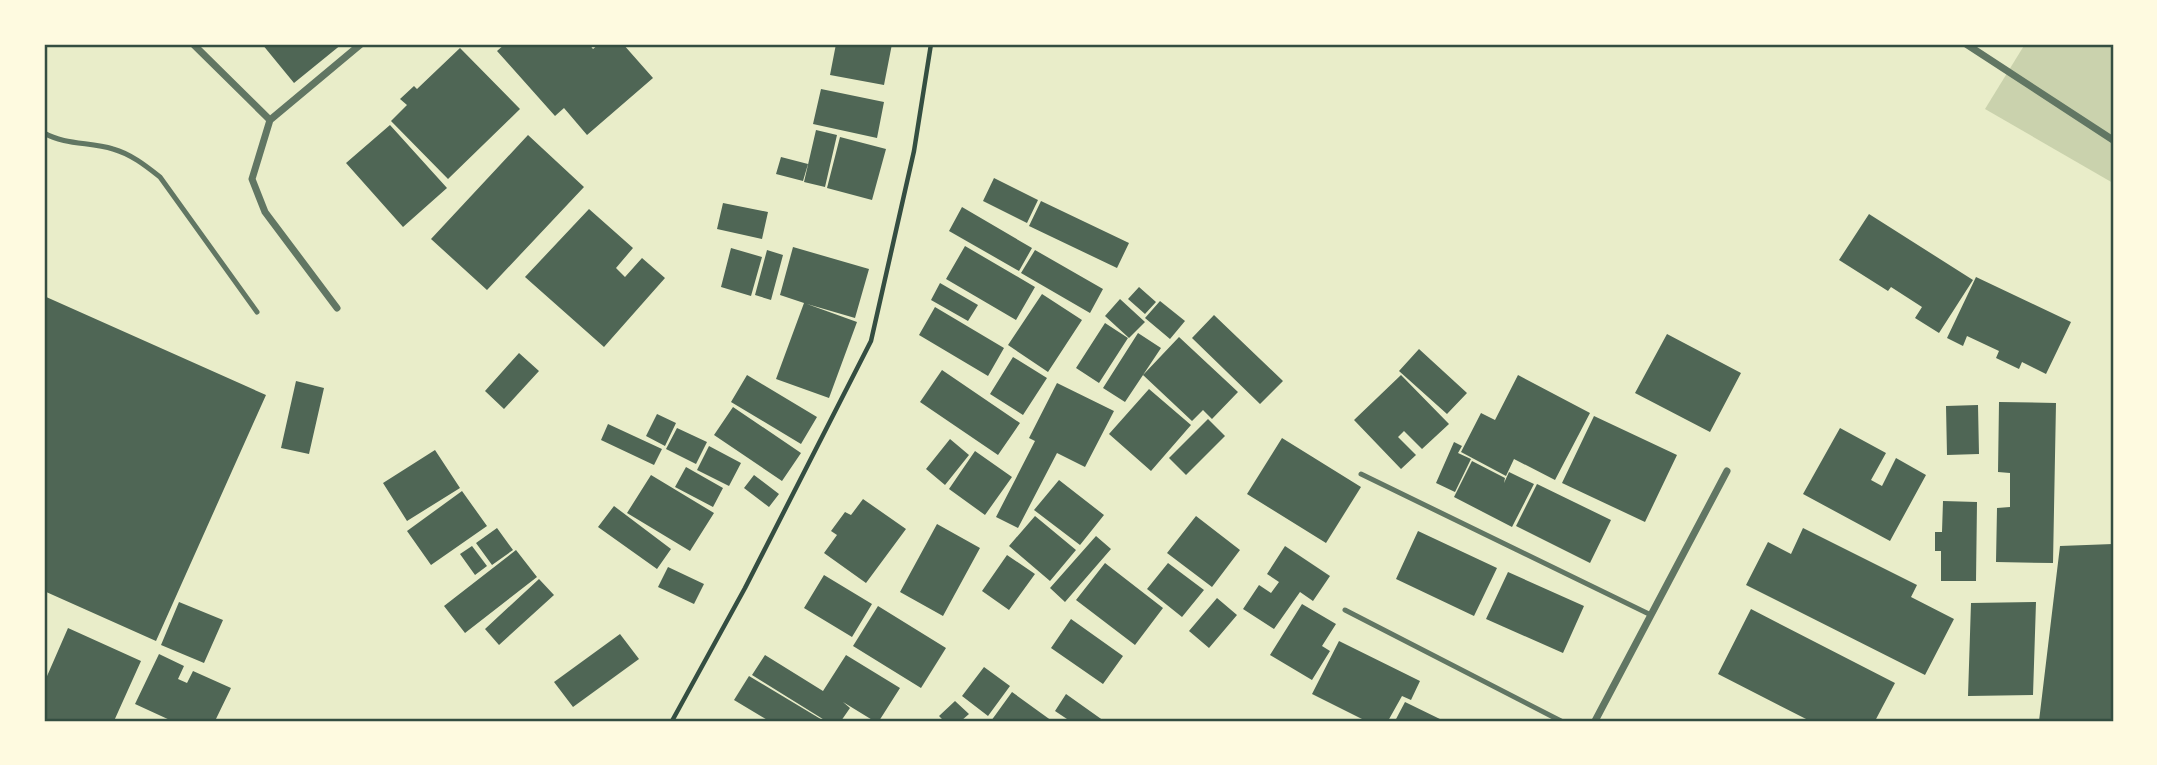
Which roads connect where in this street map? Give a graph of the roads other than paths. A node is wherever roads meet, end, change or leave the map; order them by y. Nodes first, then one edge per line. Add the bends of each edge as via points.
1 (193, 44) edge
2 (361, 44) edge
3 (1966, 44) edge
4 (270, 120) junction
5 (44, 134) edge
6 (2113, 140) edge
7 (337, 308) dead end
8 (257, 312) dead end
9 (1727, 471) dead end
10 (1361, 474) dead end
11 (1345, 610) dead end
12 (1651, 615) junction
13 (1561, 721) edge
14 (1595, 721) edge

1 - 4 street
2 - 4 street
3 - 6 street
4 - 7 street via 252,179 265,212
5 - 8 lane via 115,149 160,177
9 - 12 street
10 - 12 lane
11 - 13 lane
12 - 14 street

